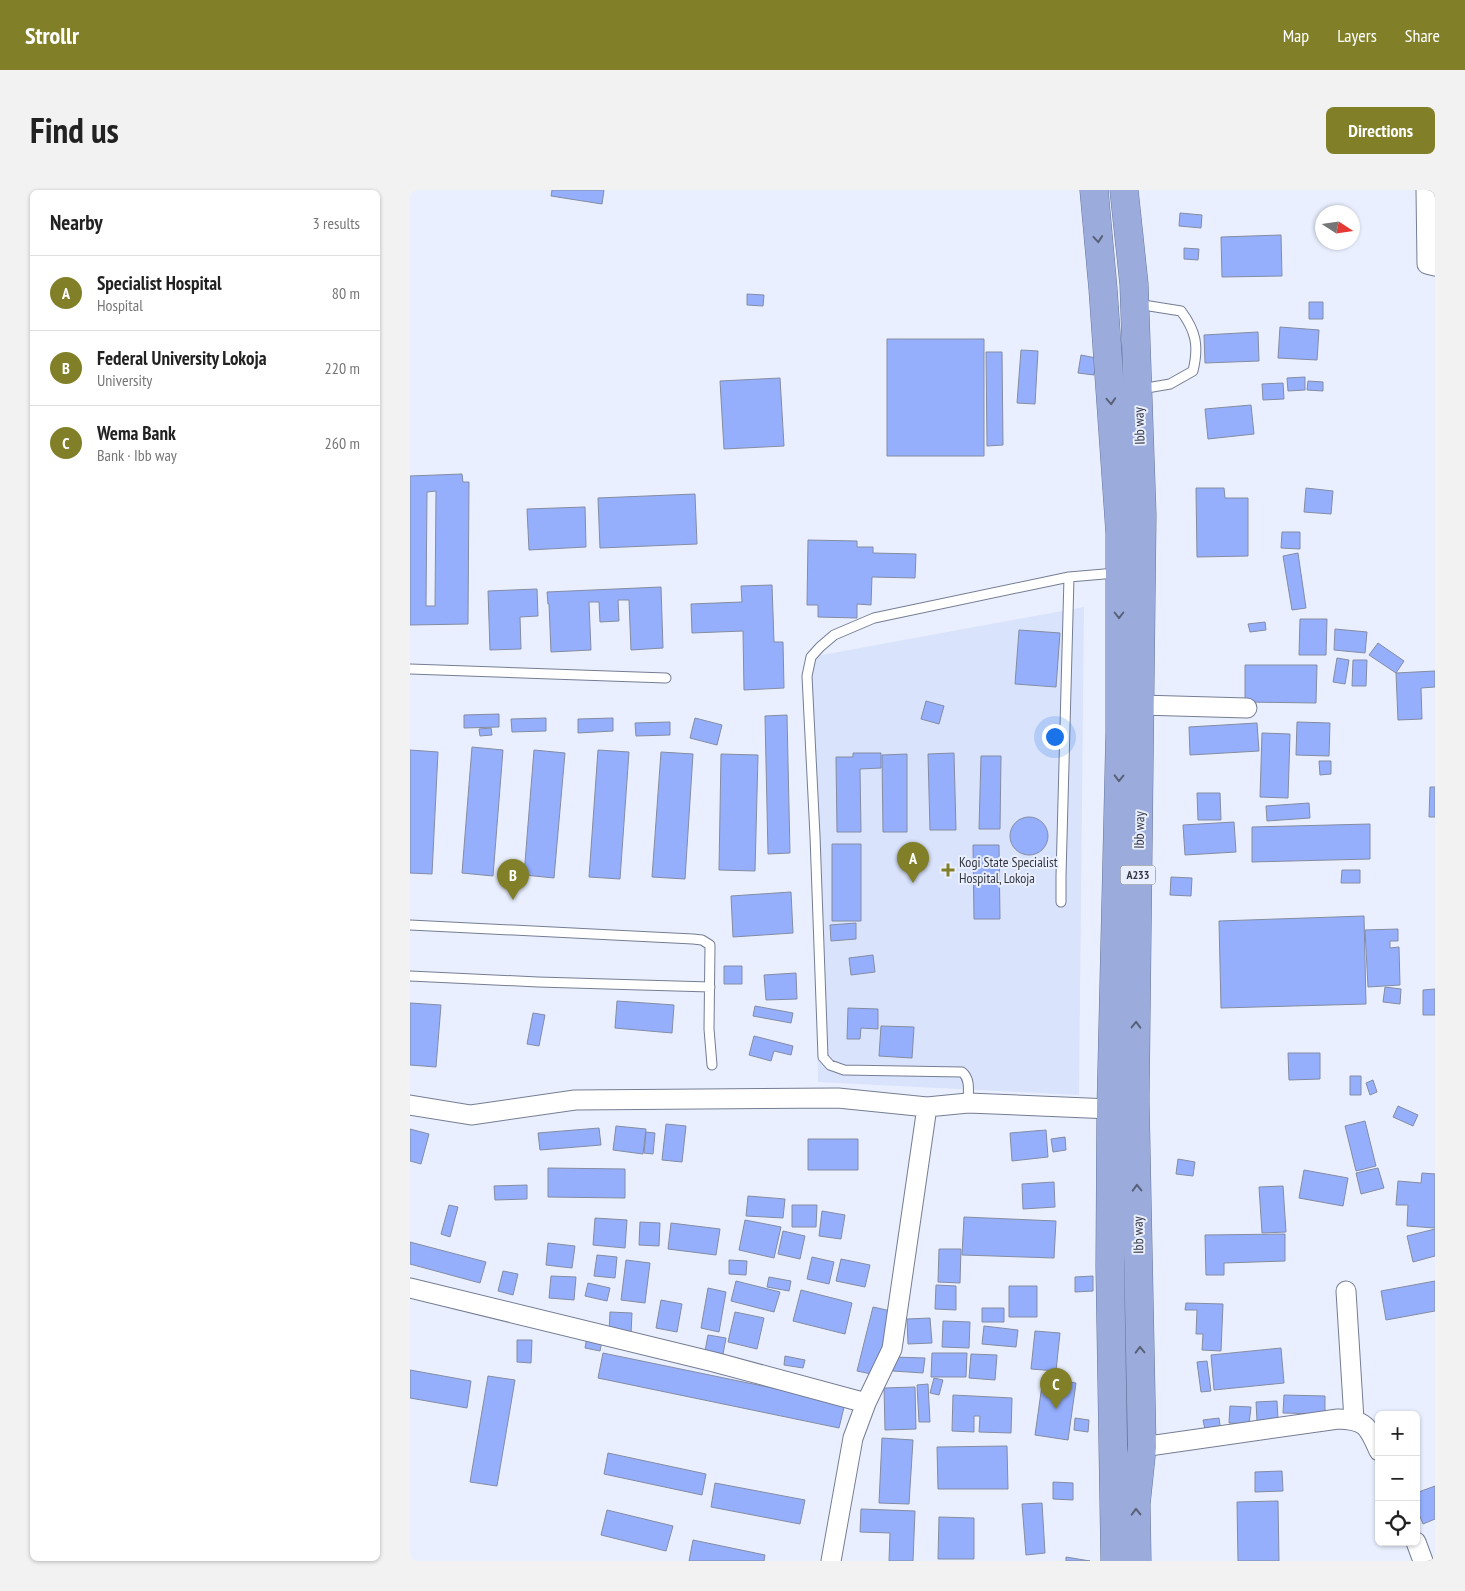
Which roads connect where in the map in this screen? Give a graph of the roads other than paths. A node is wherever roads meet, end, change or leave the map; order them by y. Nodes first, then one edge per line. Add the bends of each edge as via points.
1 (1094, 190) edge
2 (1124, 190) edge
3 (1426, 190) edge
4 (1435, 266) edge
5 (1134, 303) junction
6 (1137, 390) junction
7 (1130, 573) junction
8 (1069, 577) junction
9 (410, 669) edge
10 (666, 678) dead end
11 (1140, 705) junction
12 (1247, 708) dead end
13 (1061, 902) dead end
14 (410, 925) edge
15 (410, 976) edge
16 (710, 987) junction
17 (712, 1065) dead end
18 (968, 1103) junction
19 (410, 1105) edge
20 (927, 1107) junction
21 (1111, 1109) junction
22 (410, 1288) edge
23 (1346, 1291) dead end
24 (866, 1403) junction
25 (1354, 1420) junction
26 (1375, 1443) edge
27 (1142, 1447) junction
28 (1417, 1546) edge
29 (831, 1561) edge
30 (1115, 1561) edge
31 (1137, 1561) edge
32 (1423, 1561) edge

1 -> 7 highway, A233 via 1118,496
2 - 5 highway, Ibb way / A233
3 - 4 street via 1427,264
5 - 6 highway, Ibb way / A233
5 - 6 lane via 1181,311 1191,325 1197,353 1193,371 1170,384
6 - 7 highway, Ibb way / A233 via 1142,515
7 - 8 lane
7 - 11 highway, Ibb way / A233
7 -> 21 highway, A233 via 1120,732
8 - 13 lane
8 - 18 lane via 874,618 834,635 820,646 811,658 806,676 823,1057 830,1065 844,1070 962,1072 967,1076 969,1086
9 - 10 lane
11 - 12 street
27 -> 11 highway, Ibb way / A233 via 1135,1100
14 - 16 lane via 702,940 710,945
15 - 16 lane
16 - 17 lane
18 - 20 street
18 - 21 street
19 - 20 street via 471,1115 575,1100 838,1098
20 - 24 street via 892,1349
21 - 30 highway, A233
22 - 24 street
23 - 25 street
24 - 29 street via 853,1438
25 - 26 street via 1363,1424
25 - 27 street via 1338,1419
31 -> 27 highway, Ibb way / A233 via 1136,1504
28 - 32 street

